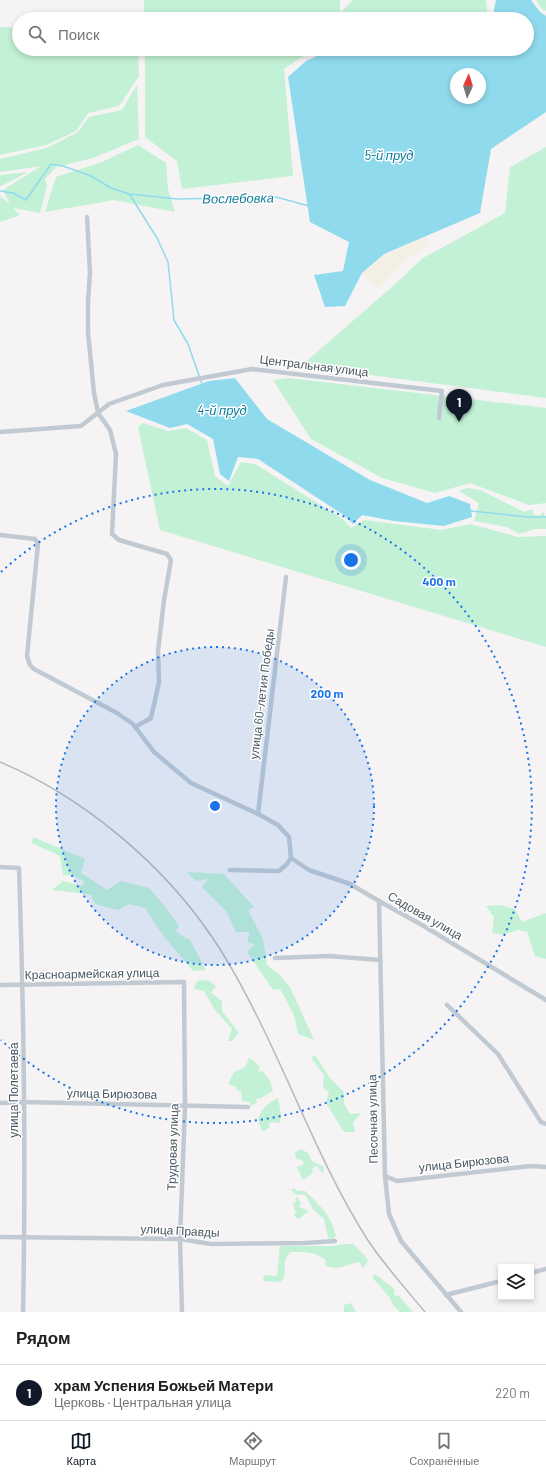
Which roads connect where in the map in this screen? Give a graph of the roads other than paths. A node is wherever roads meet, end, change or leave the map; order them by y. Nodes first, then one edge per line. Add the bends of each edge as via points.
1 (87, 217) dead end
2 (98, 412) junction
3 (439, 418) dead end
4 (0, 432) edge
5 (0, 535) edge
6 (286, 577) dead end
7 (135, 727) junction
8 (258, 814) junction
9 (291, 858) junction
10 (0, 868) edge
11 (230, 870) dead end
12 (378, 901) junction
13 (275, 958) dead end
14 (380, 960) junction
15 (184, 982) joint
16 (0, 985) edge
17 (23, 985) junction
18 (546, 1000) edge
19 (447, 1005) dead end
20 (24, 1102) junction
21 (0, 1103) edge
22 (185, 1106) junction
23 (248, 1107) dead end
24 (546, 1124) edge
25 (546, 1167) edge
26 (384, 1176) junction
27 (0, 1237) edge
28 (25, 1237) junction
29 (180, 1239) junction
30 (335, 1241) dead end
31 (546, 1269) edge
32 (534, 1272) edge
33 (498, 1282) edge
34 (446, 1295) junction
35 (23, 1312) edge
36 (182, 1312) edge
37 (461, 1312) edge

1 - 2 street via 90,273 88,332
2 - 3 street, Центральная улица via 110,404 163,385 252,369 442,391
2 - 4 street, Центральная улица via 81,426
2 - 7 street via 110,430 116,454 112,534 119,540 167,554 171,560 158,651 159,682 151,718
5 - 7 street via 35,539 38,544 27,656 30,665 117,713
6 - 8 street, улица 60-летия Победы
7 - 8 street via 154,752 191,783
8 - 9 street via 278,825 289,837
9 - 11 street via 279,872
9 - 12 street, Садовая улица via 309,870 350,884
10 - 17 street, улица Полетаева via 19,868
12 - 14 street, Песочная улица
12 - 18 street, Садовая улица
13 - 14 street via 329,956
14 - 26 street, Песочная улица
15 - 17 street, Красноармейская улица
15 - 22 street, Трудовая улица
16 - 17 street, Красноармейская улица
17 - 20 street, улица Полетаева
19 - 24 street via 498,1054 541,1122
20 - 21 street, улица Бирюзова
20 - 22 street, улица Бирюзова
20 - 28 street, улица Полетаева
22 - 23 street, улица Бирюзова
22 - 29 street, Трудовая улица
25 - 26 street, улица Бирюзова via 531,1166 397,1181
26 - 34 street, Песочная улица via 389,1214 401,1241
27 - 28 street, улица Правды
28 - 29 street, улица Правды
28 - 35 street, улица Полетаева
29 - 30 street, улица Правды via 211,1244
29 - 36 street, Трудовая улица
31 - 32 street
33 - 34 street
34 - 37 street, Песочная улица

